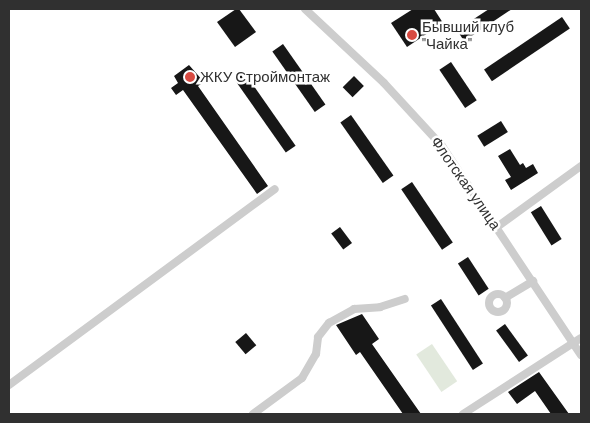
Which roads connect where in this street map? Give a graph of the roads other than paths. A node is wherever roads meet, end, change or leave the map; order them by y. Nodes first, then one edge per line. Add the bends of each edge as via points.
1 (305, 9) edge
2 (581, 166) edge
3 (275, 189) dead end
4 (497, 226) junction
5 (533, 281) junction
6 (505, 298) dead end
7 (405, 299) dead end
8 (581, 338) edge
9 (574, 343) junction
10 (581, 354) edge
11 (9, 385) edge
12 (254, 414) edge
13 (463, 414) edge

1 - 4 street, Флотская улица via 384,83 442,146
2 - 4 street
3 - 11 street
4 - 5 street, Флотская улица
5 - 6 street
5 - 9 street, Флотская улица
7 - 12 street via 380,307 354,309 329,323 318,337 316,354 302,378
8 - 9 street
9 - 10 street, Флотская улица
9 - 13 street

